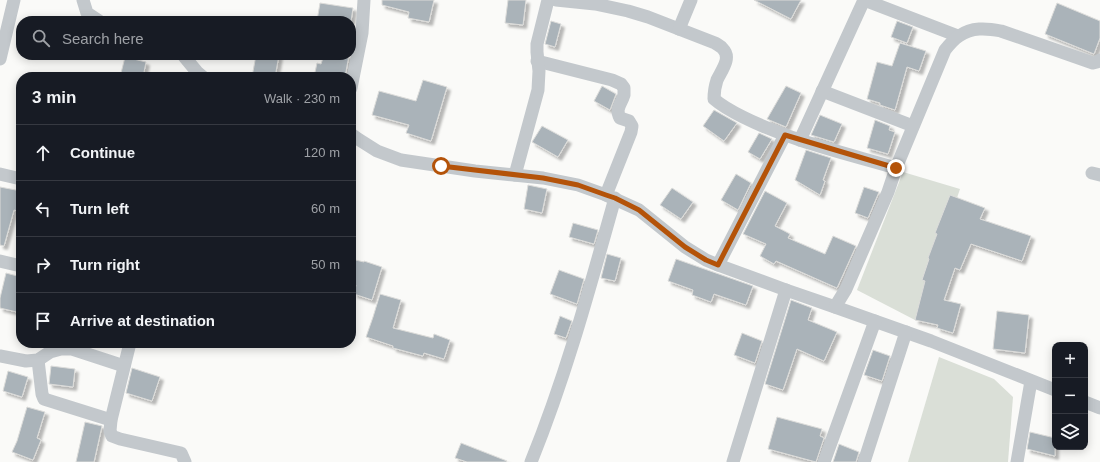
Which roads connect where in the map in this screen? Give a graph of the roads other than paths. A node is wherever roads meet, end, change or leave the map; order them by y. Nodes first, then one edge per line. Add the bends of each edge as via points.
1 (14, 0) edge
2 (83, 0) edge
3 (364, 0) edge
4 (548, 0) edge
5 (556, 0) edge
6 (691, 0) edge
7 (864, 0) edge
8 (92, 16) edge
9 (679, 29) junction
10 (958, 36) junction
11 (0, 58) edge
12 (187, 60) edge
13 (537, 61) junction
14 (1099, 62) edge
15 (197, 72) edge
16 (354, 72) edge
17 (822, 91) junction
18 (914, 126) junction
19 (785, 135) junction
20 (356, 138) edge
21 (800, 140) junction
22 (896, 168) junction
23 (0, 174) edge
24 (515, 175) junction
25 (16, 178) edge
26 (610, 196) junction
27 (0, 261) edge
28 (16, 265) edge
29 (718, 265) junction
30 (786, 290) junction
31 (835, 306) junction
32 (875, 321) junction
33 (906, 332) junction
34 (129, 348) edge
35 (0, 356) edge
36 (38, 360) junction
37 (124, 366) junction
38 (1031, 381) junction
39 (1052, 389) edge
40 (1088, 403) edge
41 (1100, 408) edge
42 (111, 420) junction
43 (185, 462) edge
44 (532, 462) edge
45 (733, 462) edge
46 (824, 462) edge
47 (864, 462) edge
48 (1017, 462) edge

1 - 11 street
2 - 8 street via 87,13
3 - 16 street via 362,33
4 - 13 street via 537,44
5 - 9 street via 628,11
6 - 9 street
7 - 10 street
7 - 17 street
9 - 19 street via 724,49 727,56 724,69 717,80 714,99 721,106
10 - 14 street via 972,30 987,28 1093,63
10 - 18 street via 945,50
12 - 15 street
13 - 24 street via 538,90
13 - 26 street via 612,80 624,88 618,113 620,118 629,121 632,126
17 - 18 street
17 - 21 street
18 - 22 street
19 - 21 street
19 - 29 street
20 - 24 street via 377,151 401,160
21 - 22 street
22 - 31 street via 846,289
23 - 25 street
24 - 26 street via 578,185
26 - 29 street via 639,210 685,247
26 - 44 street via 601,248 570,354
27 - 28 street
29 - 30 street
30 - 31 street
30 - 45 street
31 - 32 street
32 - 33 street
32 - 46 street
33 - 38 street
33 - 47 street
34 - 37 street
35 - 36 street via 26,361
36 - 37 street via 50,352 72,349
36 - 42 street via 44,399
37 - 42 street
38 - 39 street
38 - 48 street
40 - 41 street
42 - 43 street via 112,436 181,453

